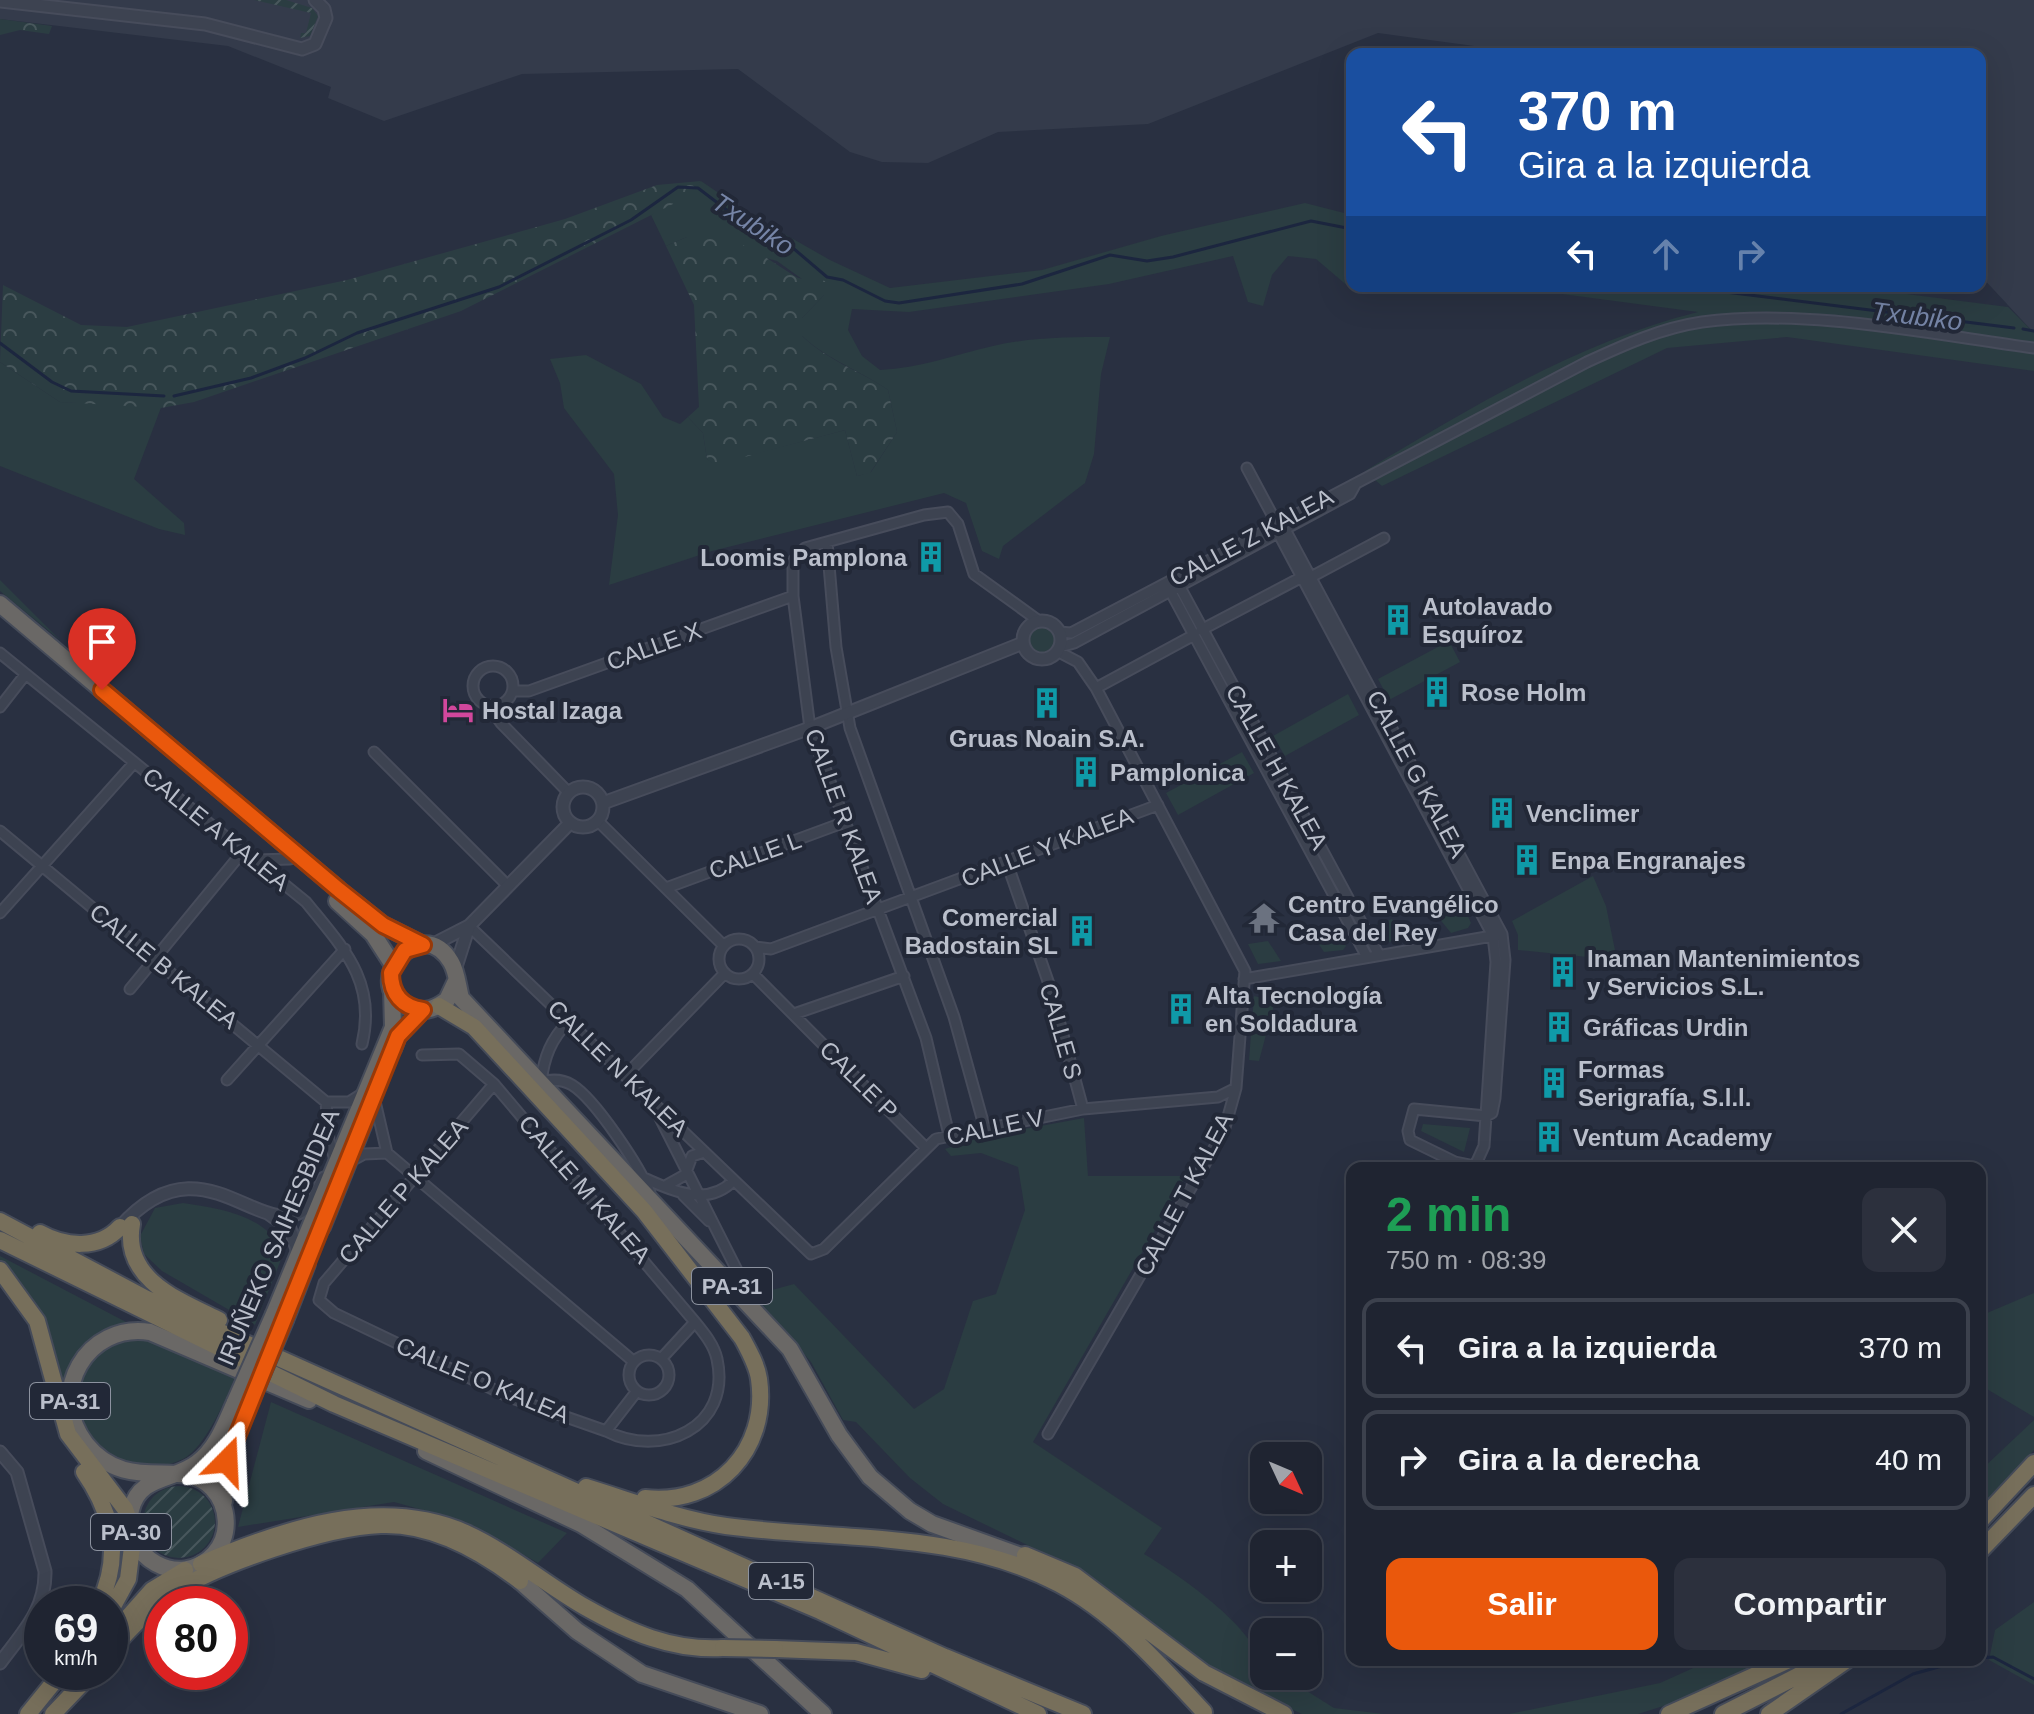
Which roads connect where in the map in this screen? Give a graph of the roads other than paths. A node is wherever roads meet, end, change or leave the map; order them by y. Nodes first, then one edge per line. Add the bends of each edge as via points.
1 (315, 0) edge
2 (0, 1) edge
3 (2034, 348) edge
4 (1247, 468) dead end
5 (1279, 527) junction
6 (1384, 538) dead end
7 (827, 542) junction
8 (1306, 577) junction
9 (1172, 585) junction
10 (0, 594) edge
11 (793, 596) junction
12 (0, 604) edge
13 (0, 617) edge
14 (1039, 621) junction
15 (1059, 632) junction
16 (1198, 632) junction
17 (1023, 643) junction
18 (1058, 649) junction
19 (55, 650) junction
20 (0, 653) edge
21 (25, 675) junction
22 (1096, 688) junction
23 (513, 691) junction
24 (489, 706) junction
25 (0, 707) edge
26 (847, 713) junction
27 (810, 728) junction
28 (374, 752) dead end
29 (134, 763) junction
30 (569, 793) junction
31 (603, 803) junction
32 (1158, 805) junction
33 (598, 821) junction
34 (845, 822) junction
35 (570, 823) junction
36 (0, 831) edge
37 (244, 850) junction
38 (290, 859) junction
39 (256, 860) junction
40 (1007, 863) junction
41 (41, 867) junction
42 (508, 886) junction
43 (666, 888) junction
44 (913, 898) junction
45 (878, 911) junction
46 (0, 913) edge
47 (469, 926) junction
48 (1497, 935) junction
49 (427, 945) junction
50 (724, 946) junction
51 (755, 947) junction
52 (345, 949) junction
53 (1379, 955) junction
54 (154, 957) junction
55 (1367, 957) junction
56 (393, 965) junction
57 (725, 973) junction
58 (753, 974) junction
59 (455, 975) junction
60 (904, 976) junction
61 (1244, 979) junction
62 (130, 989) dead end
63 (392, 989) junction
64 (431, 1008) junction
65 (794, 1014) junction
66 (569, 1021) junction
67 (258, 1043) junction
68 (362, 1044) dead end
69 (422, 1055) dead end
70 (626, 1075) junction
71 (227, 1080) dead end
72 (541, 1082) junction
73 (494, 1084) junction
74 (1236, 1088) junction
75 (370, 1094) junction
76 (651, 1101) junction
77 (326, 1102) junction
78 (1083, 1109) junction
79 (1486, 1116) junction
80 (985, 1129) junction
81 (949, 1135) junction
82 (925, 1147) junction
83 (704, 1152) junction
84 (387, 1153) junction
85 (1455, 1162) edge
86 (1477, 1162) edge
87 (341, 1163) junction
88 (687, 1169) junction
89 (414, 1178) junction
90 (644, 1178) junction
91 (733, 1181) junction
92 (667, 1185) junction
93 (682, 1194) junction
94 (700, 1195) junction
95 (653, 1201) junction
96 (0, 1210) edge
97 (265, 1211) junction
98 (765, 1212) joint
99 (0, 1221) edge
100 (714, 1226) junction
101 (122, 1228) junction
102 (0, 1240) edge
103 (299, 1255) junction
104 (0, 1270) edge
105 (319, 1300) joint
106 (760, 1315) junction
107 (280, 1316) junction
108 (695, 1322) junction
109 (46, 1351) junction
110 (280, 1359) junction
111 (661, 1359) junction
112 (633, 1361) junction
113 (637, 1391) junction
114 (242, 1405) junction
115 (606, 1431) junction
116 (1048, 1434) dead end
117 (0, 1452) edge
118 (476, 1455) junction
119 (2034, 1463) edge
120 (165, 1475) junction
121 (511, 1489) junction
122 (608, 1494) junction
123 (2034, 1495) edge
124 (225, 1511) junction
125 (1986, 1515) edge
126 (131, 1531) junction
127 (1986, 1545) edge
128 (1025, 1555) junction
129 (193, 1567) junction
130 (522, 1575) junction
131 (105, 1586) edge
132 (124, 1586) edge
133 (128, 1618) edge
134 (128, 1633) edge
135 (0, 1663) edge
136 (1776, 1666) edge
137 (1817, 1666) edge
138 (1838, 1666) edge
139 (979, 1688) junction
140 (38, 1690) edge
141 (47, 1690) edge
142 (70, 1690) edge
143 (75, 1690) edge
144 (1204, 1713) edge
145 (19, 1714) edge
146 (28, 1714) edge
147 (52, 1714) edge
148 (760, 1714) edge
149 (823, 1714) edge
150 (1038, 1714) edge
151 (1083, 1714) edge
152 (1284, 1714) edge
153 (1669, 1714) edge
154 (1723, 1714) edge
155 (1769, 1714) edge

1 - 2 street via 326,18 319,40 302,49 205,24
3 - 5 street, CALLE Z KALEA via 1797,319 1700,322 1661,331 1601,356 1355,485 1350,494
4 - 5 street, CALLE G KALEA
5 - 8 street, CALLE G KALEA
5 - 9 street, CALLE Z KALEA
6 - 8 street
7 - 11 street, CALLE R KALEA via 797,553
7 - 14 street via 948,512 958,524 974,574
7 - 26 street, CALLE R KALEA
8 - 16 street
8 - 48 street, CALLE G KALEA
9 - 15 street, CALLE Z KALEA via 1071,633
9 - 16 street, CALLE H KALEA
9 - 18 street, CALLE Z KALEA
10 - 19 highway
11 - 23 street, CALLE X via 529,691
11 - 27 street, CALLE R KALEA
12 - 19 highway, PA-31
13 - 38 highway
14 - 15 street
14 - 17 street via 1029,626
15 - 18 street
16 - 22 street
16 - 53 street, CALLE H KALEA
16 - 55 street, CALLE H KALEA
17 - 18 street via 1028,654 1040,659
17 - 26 street
18 - 22 street, CALLE T KALEA via 1078,662
19 - 49 highway, PA-31 via 383,925
20 - 21 street, CALLE A KALEA
21 - 25 street
21 - 29 street, CALLE A KALEA
22 - 32 street, CALLE T KALEA
23 - 24 street via 504,703
23 - 24 street via 507,672 495,666 482,670 473,687
24 - 30 street
26 - 27 street
26 - 44 street, CALLE R KALEA
27 - 31 street
27 - 34 street, CALLE R KALEA
28 - 42 street
29 - 37 street, CALLE A KALEA
29 - 41 street
30 - 31 street via 593,789
30 - 35 street via 563,811
31 - 33 street
32 - 40 street, CALLE Y KALEA
32 - 61 street, CALLE T KALEA via 1243,964
33 - 35 street via 586,828
33 - 43 street
34 - 43 street, CALLE L
34 - 45 street, CALLE R KALEA
35 - 42 street
36 - 41 street, CALLE B KALEA
37 - 39 street, CALLE A KALEA
37 - 54 street
38 - 39 street
38 - 56 highway via 373,934
39 - 52 street, CALLE A KALEA via 306,902
40 - 44 street, CALLE Y KALEA
40 - 78 street, CALLE S via 1050,987
41 - 46 street
41 - 54 street, CALLE B KALEA
42 - 47 street
43 - 50 street
44 - 45 street, CALLE Y KALEA
44 - 80 street, CALLE R KALEA
45 - 51 street, CALLE Y KALEA via 771,949
45 - 60 street, CALLE R KALEA
47 - 49 street
47 - 59 street
47 - 66 street, CALLE N KALEA
48 - 53 street
48 - 79 street, CALLE G KALEA
49 - 56 highway via 405,950
49 - 59 highway, PA-31 via 451,960
50 - 51 street via 744,940
50 - 57 street via 719,960
51 - 58 street via 759,964
52 - 67 street
52 - 68 street, CALLE A KALEA via 363,985 369,1016
53 - 55 street
54 - 62 street
54 - 67 street, CALLE B KALEA
55 - 61 street
56 - 63 highway
57 - 58 street via 739,979
57 - 70 street
58 - 65 street, CALLE P
59 - 64 highway via 453,991
59 - 72 highway, PA-31 via 461,998
60 - 65 street, CALLE P
60 - 81 street, CALLE R KALEA via 926,1038
61 - 74 street, CALLE T KALEA
63 - 64 highway via 404,1004
63 - 75 highway, IRUÑEKO SAIHESBIDEA / PA-30 via 393,1027
64 - 75 highway, IRUÑEKO SAIHESBIDEA / PA-30 via 398,1036
64 - 122 highway via 474,1027 644,1211 742,1338 759,1375 755,1433 737,1463 716,1483 673,1501
65 - 82 street, CALLE P
66 - 70 street, CALLE N KALEA
66 - 72 street via 545,1057
67 - 71 street
67 - 77 street, CALLE B KALEA
69 - 73 street, CALLE M KALEA via 459,1054
70 - 76 street, CALLE N KALEA
72 - 90 street via 552,1079 575,1086
72 - 95 highway, PA-31
73 - 89 street, CALLE P KALEA
73 - 108 street, CALLE M KALEA
74 - 78 street, CALLE V via 1218,1097
74 - 116 street, CALLE T KALEA via 1224,1131 1205,1166
75 - 77 street via 349,1102
75 - 84 street
75 - 87 highway, IRUÑEKO SAIHESBIDEA / PA-30
76 - 83 street, CALLE N KALEA
76 - 88 street
77 - 87 street via 329,1140
78 - 80 street, CALLE V
79 - 85 street, CALLE G KALEA via 1414,1109 1410,1140
79 - 86 street, CALLE G KALEA
80 - 81 street, CALLE V
81 - 82 street, CALLE V
82 - 98 street, CALLE V via 824,1249 811,1254
83 - 88 street via 692,1156
83 - 91 street, CALLE N KALEA
84 - 87 street
84 - 89 street
87 - 97 street via 307,1208 296,1214
87 - 103 highway, IRUÑEKO SAIHESBIDEA / PA-30
87 - 107 highway, IRUÑEKO SAIHESBIDEA / PA-30
88 - 92 street via 681,1179
88 - 94 street
89 - 105 street, CALLE P KALEA via 324,1283
89 - 112 street
90 - 92 street
90 - 95 street
91 - 94 street via 716,1195
91 - 98 street, CALLE N KALEA
92 - 93 street
93 - 94 street
93 - 100 street
94 - 100 street
95 - 106 highway, PA-31
96 - 101 highway via 61,1242 97,1243
97 - 101 street via 196,1188 163,1191 142,1204
97 - 103 street via 290,1229
99 - 110 highway via 145,1298
100 - 106 street
101 - 110 highway via 132,1257 158,1287 256,1337
102 - 118 highway via 306,1391
103 - 107 highway, IRUÑEKO SAIHESBIDEA / PA-30
104 - 109 highway via 37,1321
105 - 115 street, CALLE O KALEA via 334,1313 509,1397
106 - 128 highway, PA-31 via 790,1349 853,1455 889,1495 932,1524
107 - 114 highway, IRUÑEKO SAIHESBIDEA / PA-30, bridge
108 - 111 street
108 - 115 street, CALLE M KALEA via 717,1359 716,1390 705,1417 676,1439 660,1443 631,1442
109 - 126 highway via 68,1434 120,1502
109 - 131 highway via 54,1416 63,1440 106,1506 112,1527
110 - 118 highway
111 - 112 street via 650,1355
111 - 113 street via 669,1371 663,1390 650,1395
112 - 113 street via 628,1374
113 - 115 street
114 - 120 highway, IRUÑEKO SAIHESBIDEA / PA-30 via 205,1456
114 - 124 highway, IRUÑEKO SAIHESBIDEA / PA-30 via 225,1469
117 - 135 street via 17,1472 45,1587 34,1618
118 - 121 highway
118 - 122 highway
118 - 139 highway, A-15
118 - 151 highway, A-15
119 - 125 highway
120 - 121 highway, PA-31 via 131,1473 108,1463 91,1450 75,1425 69,1392 74,1375 90,1349 114,1333 161,1335
120 - 124 highway via 196,1477 219,1496
120 - 126 highway, PA-30 via 139,1493
121 - 149 highway, PA-31 via 581,1524 687,1589
122 - 144 highway via 724,1525 937,1545 1001,1558 1091,1604
123 - 127 highway
124 - 129 highway, PA-30 via 222,1542
126 - 129 highway, PA-30 via 154,1564 169,1570
126 - 132 highway, PA-30
128 - 144 highway, PA-31 via 1115,1614 1187,1685
128 - 152 highway via 1075,1576 1204,1673
129 - 130 highway via 323,1523 390,1515 424,1519 468,1534
129 - 133 highway, PA-30 via 152,1590
130 - 134 highway via 445,1531 382,1525 299,1542 199,1579 160,1602
130 - 139 highway, bridge via 629,1632 695,1650 856,1652
130 - 148 highway via 577,1631 642,1674
136 - 153 highway
137 - 154 highway
138 - 155 highway
139 - 150 highway, A-15
140 - 145 highway
141 - 146 highway
142 - 147 highway
143 - 147 highway

